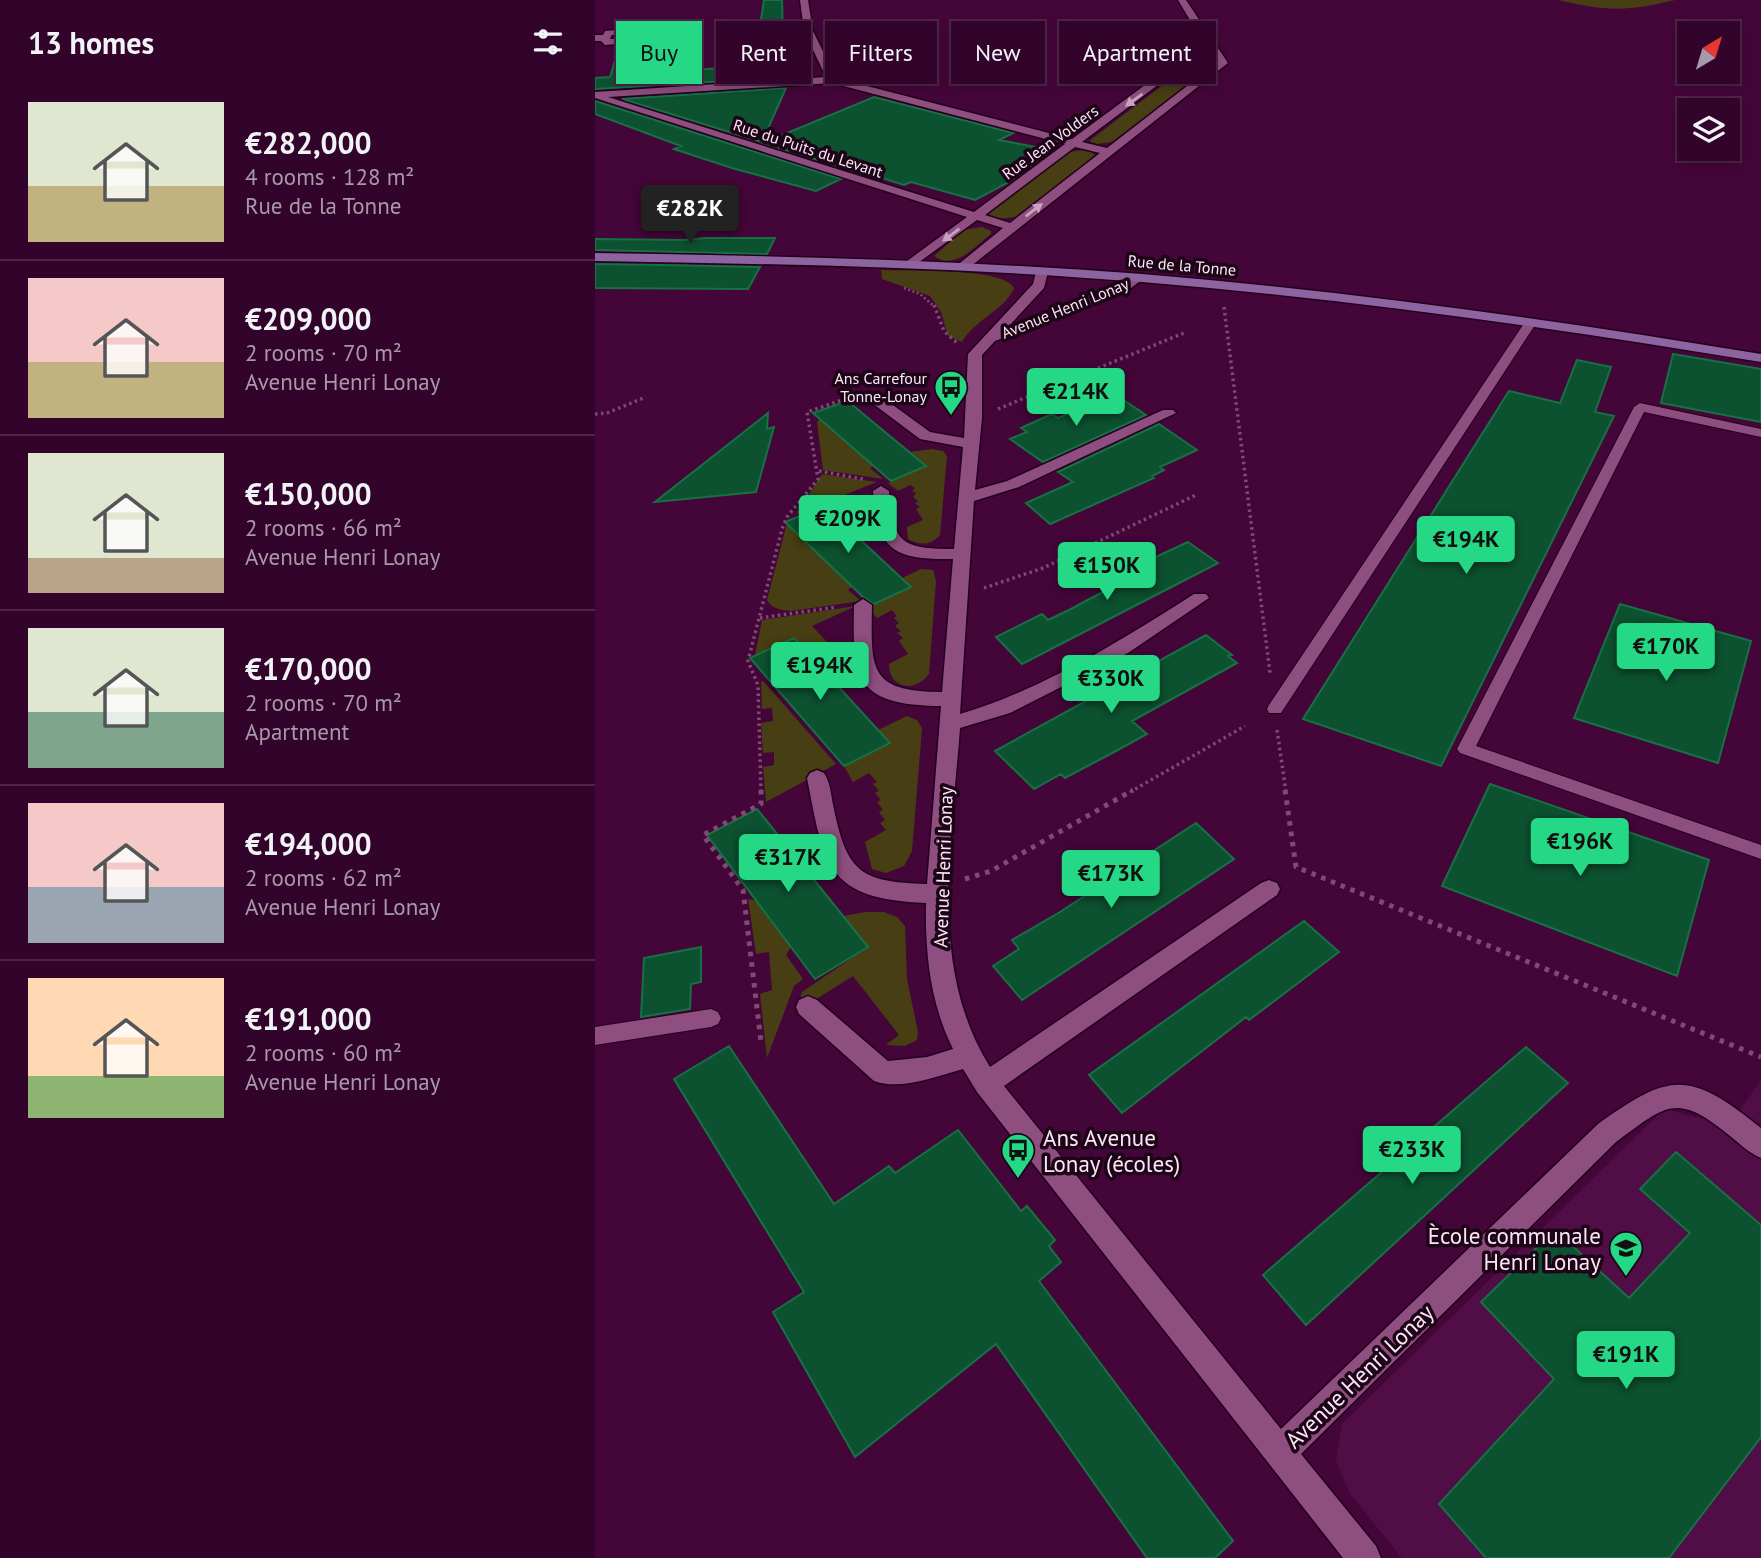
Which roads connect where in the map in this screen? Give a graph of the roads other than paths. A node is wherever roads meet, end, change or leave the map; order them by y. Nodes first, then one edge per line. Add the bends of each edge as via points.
1 (804, 0) edge
2 (1182, 0) edge
3 (1195, 21) edge
4 (595, 38) edge
5 (606, 38) dead end
6 (1216, 54) edge
7 (825, 66) edge
8 (1216, 68) edge
9 (825, 80) edge
10 (847, 84) edge
11 (1153, 84) edge
12 (1196, 84) edge
13 (595, 95) edge
14 (1075, 143) junction
15 (1108, 152) junction
16 (974, 217) junction
17 (1011, 228) junction
18 (595, 257) edge
19 (911, 264) junction
20 (961, 267) junction
21 (1042, 272) junction
22 (1139, 278) junction
23 (1531, 322) junction
24 (985, 342) junction
25 (1761, 358) edge
26 (867, 399) road end
27 (1168, 414) dead end
28 (1761, 433) edge
29 (970, 444) junction
30 (881, 491) road end
31 (966, 498) junction
32 (963, 554) junction
33 (1200, 598) dead end
34 (863, 605) road end
35 (952, 699) junction
36 (1275, 709) road end
37 (950, 724) junction
38 (817, 778) dead end
39 (1761, 852) edge
40 (1269, 889) dead end
41 (938, 891) junction
42 (808, 1007) dead end
43 (711, 1018) dead end
44 (595, 1036) edge
45 (967, 1056) junction
46 (986, 1084) junction
47 (1761, 1145) edge
48 (1281, 1452) junction
49 (1364, 1558) edge

1 - 7 street via 812,41
2 - 3 street
4 - 5 street
6 - 8 street via 1223,63
9 - 13 street
10 - 14 street
11 -> 14 street, Rue Jean Volders
12 - 15 street
13 - 16 street, Rue du Puits du Levant
14 - 15 street
14 - 16 street, Rue Jean Volders
17 -> 15 street
16 - 17 street, Rue du Puits du Levant
16 -> 19 street, Rue Jean Volders
17 - 20 street
18 - 19 street, Rue de la Tonne
19 - 20 street, Rue de la Tonne
20 - 21 street, Rue de la Tonne
21 - 22 street, Rue de la Tonne
21 - 24 street, Avenue Henri Lonay via 1039,285
22 - 23 street, Rue de la Tonne
22 - 24 street, Avenue Henri Lonay
23 - 25 street, Rue de la Tonne
23 - 36 lane
24 - 29 street, Avenue Henri Lonay via 975,354
26 - 29 street via 881,403 925,436
27 - 31 street via 1013,484
28 - 39 lane via 1640,407 1466,749
29 - 31 street, Avenue Henri Lonay
30 - 32 street via 886,532 897,543 928,554
31 - 32 street, Avenue Henri Lonay
32 - 35 street, Avenue Henri Lonay
33 - 37 street via 1109,654 1003,708
34 - 35 street via 863,660 870,676 898,696
35 - 37 street, Avenue Henri Lonay
37 - 41 street, Avenue Henri Lonay
38 - 41 street via 835,853 847,873 866,885
40 - 46 street
41 - 45 street, Avenue Henri Lonay via 942,987
42 - 45 street via 883,1073 927,1068
43 - 44 lane
45 - 46 street, Avenue Henri Lonay
46 - 48 street, Avenue Henri Lonay
47 - 48 street, Avenue Henri Lonay via 1703,1098 1671,1093 1638,1108 1607,1133
48 - 49 street, Avenue Henri Lonay

